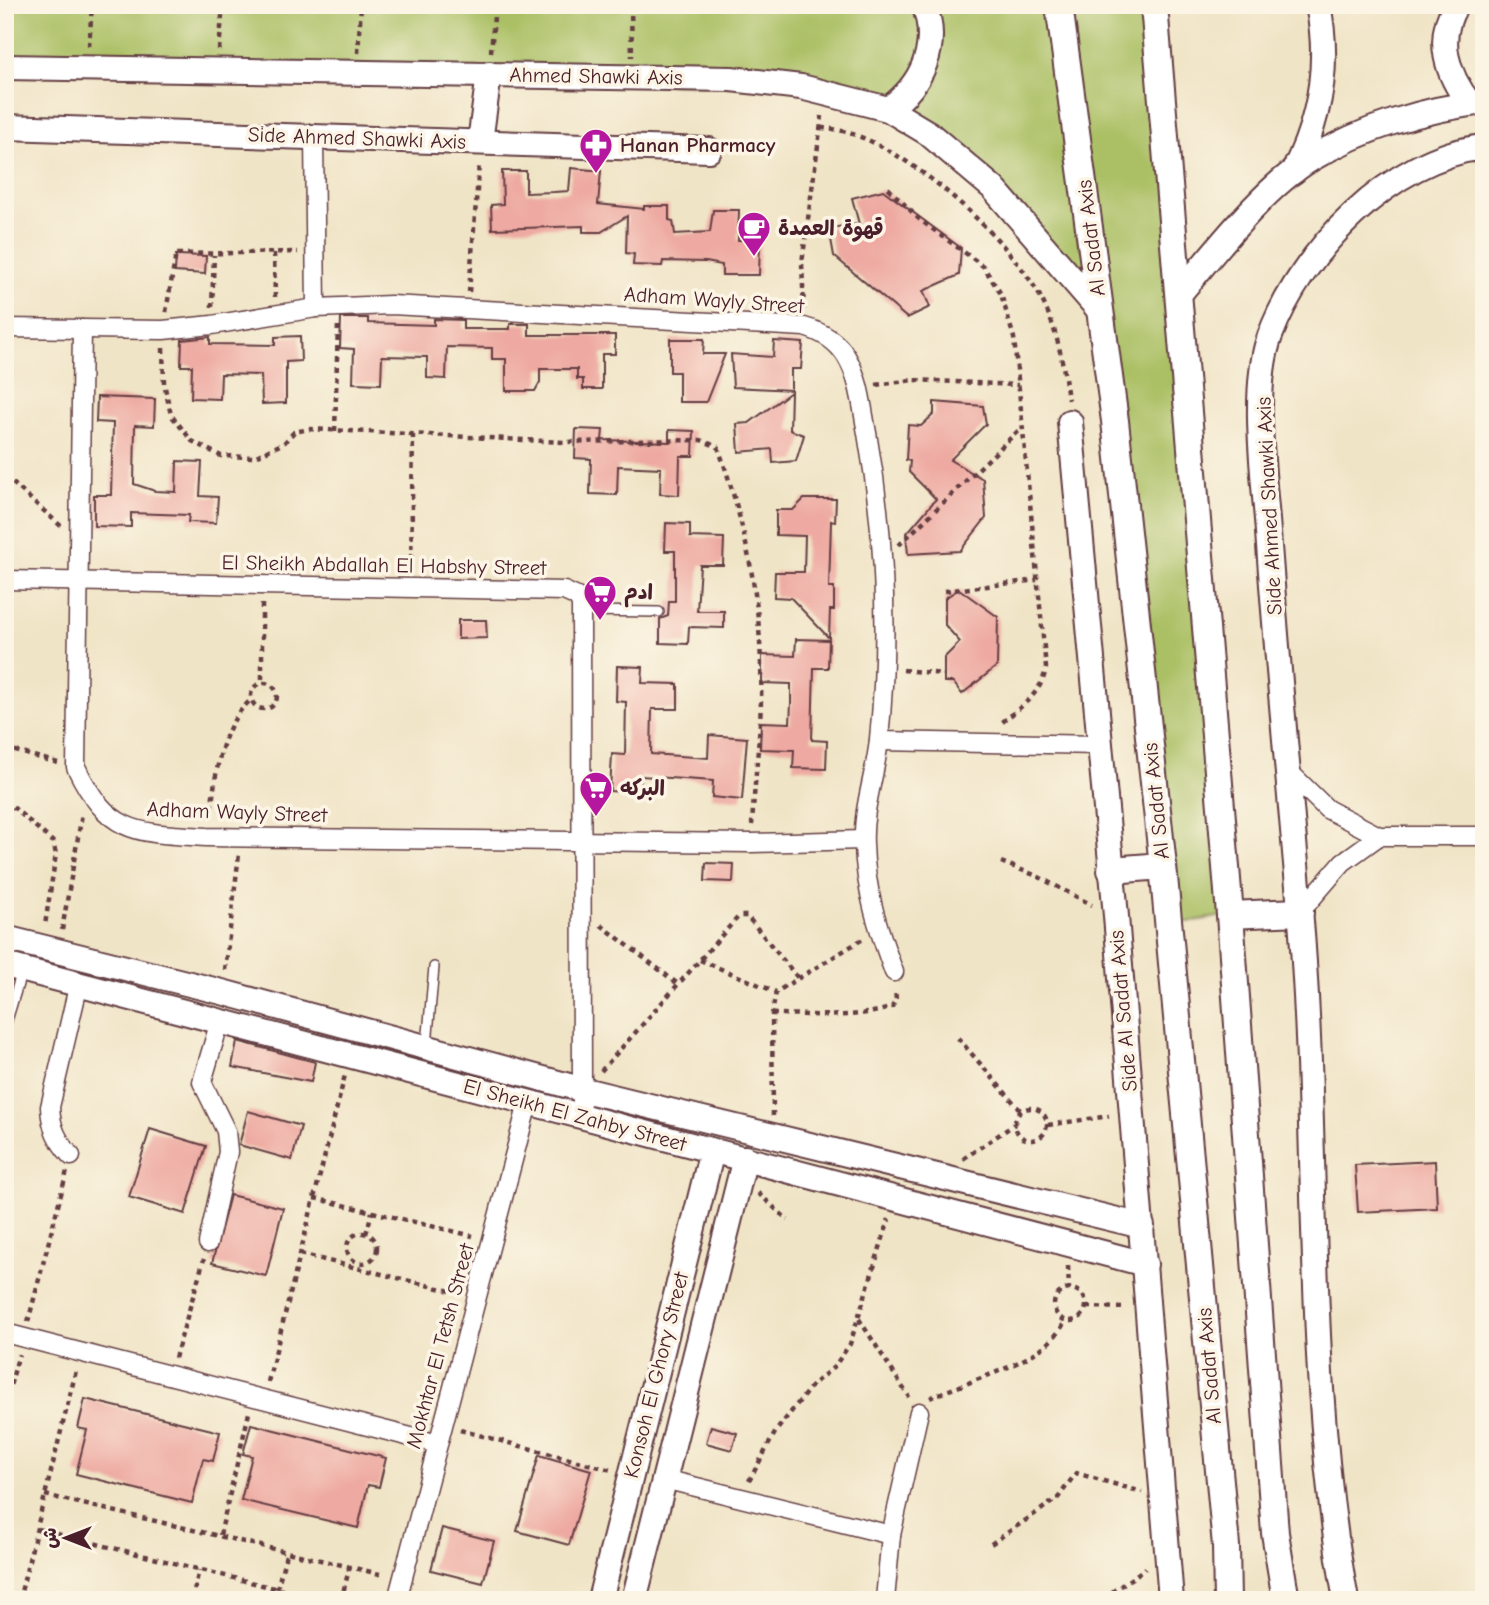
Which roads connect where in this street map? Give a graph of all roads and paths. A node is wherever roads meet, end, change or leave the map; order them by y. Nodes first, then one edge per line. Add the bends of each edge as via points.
1 (92, 5) edge
2 (223, 5) edge
3 (361, 5) edge
4 (495, 5) edge
5 (631, 5) edge
6 (924, 5) edge
7 (1059, 5) edge
8 (1154, 5) edge
9 (1318, 5) edge
10 (1456, 5) edge
11 (5, 67) edge
12 (87, 69) junction
13 (216, 72) junction
14 (489, 74) junction
15 (357, 75) junction
16 (632, 78) junction
17 (825, 95) junction
18 (1477, 103) edge
19 (888, 109) junction
20 (5, 127) edge
21 (821, 128) junction
22 (314, 137) junction
23 (480, 142) junction
24 (1484, 147) edge
25 (709, 150) dead end
26 (1293, 172) junction
27 (888, 188) dead end
28 (315, 251) junction
29 (274, 253) junction
30 (214, 255) junction
31 (1179, 294) junction
32 (338, 307) junction
33 (316, 308) junction
34 (468, 308) junction
35 (1100, 311) junction
36 (275, 315) junction
37 (212, 325) junction
38 (804, 327) junction
39 (5, 328) edge
40 (82, 329) junction
41 (163, 330) junction
42 (1018, 385) junction
43 (859, 387) junction
44 (1070, 422) joint
45 (1022, 428) junction
46 (335, 431) junction
47 (413, 435) junction
48 (5, 476) edge
49 (77, 541) junction
50 (883, 561) junction
51 (5, 580) edge
52 (1037, 580) junction
53 (76, 582) junction
54 (262, 585) junction
55 (411, 588) junction
56 (945, 592) dead end
57 (580, 611) junction
58 (659, 611) dead end
59 (884, 669) junction
60 (944, 674) dead end
61 (262, 683) junction
62 (251, 700) junction
63 (879, 741) junction
64 (981, 741) junction
65 (1100, 745) junction
66 (5, 748) edge
67 (76, 768) junction
68 (1285, 768) junction
69 (86, 789) junction
70 (5, 800) edge
71 (1484, 835) edge
72 (207, 836) junction
73 (1379, 836) junction
74 (242, 837) junction
75 (863, 840) junction
76 (582, 842) junction
77 (751, 843) junction
78 (1001, 862) dead end
79 (1163, 866) junction
80 (1111, 870) junction
81 (583, 910) junction
82 (1300, 912) junction
83 (1230, 915) junction
84 (1116, 916) junction
85 (878, 930) junction
86 (5, 938) edge
87 (50, 949) junction
88 (699, 960) junction
89 (14, 967) edge
90 (433, 967) dead end
91 (894, 972) joint
92 (798, 978) junction
93 (79, 983) junction
94 (678, 984) junction
95 (222, 992) junction
96 (776, 992) junction
97 (772, 1014) junction
98 (219, 1021) junction
99 (5, 1027) edge
100 (958, 1038) dead end
101 (427, 1047) junction
102 (350, 1053) junction
103 (584, 1090) junction
104 (528, 1103) junction
105 (1021, 1111) junction
106 (1132, 1113) junction
107 (581, 1115) junction
108 (1015, 1124) junction
109 (1048, 1125) junction
110 (774, 1138) junction
111 (712, 1151) junction
112 (71, 1156) joint
113 (742, 1168) junction
114 (934, 1178) junction
115 (314, 1198) junction
116 (896, 1198) junction
117 (372, 1212) junction
118 (788, 1220) dead end
119 (1142, 1226) junction
120 (366, 1234) junction
121 (492, 1240) junction
122 (208, 1243) joint
123 (300, 1254) junction
124 (1145, 1264) junction
125 (357, 1265) junction
126 (477, 1298) junction
127 (1087, 1307) junction
128 (1149, 1308) junction
129 (858, 1318) junction
130 (1065, 1321) junction
131 (5, 1334) edge
132 (23, 1338) junction
133 (80, 1353) junction
134 (169, 1376) junction
135 (258, 1398) junction
136 (5, 1404) edge
137 (919, 1412) junction
138 (443, 1425) junction
139 (438, 1444) junction
140 (631, 1475) junction
141 (664, 1479) junction
142 (45, 1495) junction
143 (740, 1498) junction
144 (1165, 1499) junction
145 (37, 1529) junction
146 (219, 1535) junction
147 (891, 1535) junction
148 (991, 1544) dead end
149 (287, 1551) junction
150 (1169, 1552) junction
151 (350, 1566) junction
152 (199, 1570) junction
153 (402, 1579) junction
154 (277, 1589) junction
155 (1112, 1592) dead end
156 (19, 1600) edge
157 (192, 1600) edge
158 (322, 1600) edge
159 (341, 1600) edge
160 (397, 1600) edge
161 (600, 1600) edge
162 (634, 1600) edge
163 (885, 1600) edge
164 (1171, 1600) edge
165 (1227, 1600) edge
166 (1286, 1600) edge
167 (1346, 1600) edge

1 - 12 path
2 - 13 path
3 - 15 path
4 - 14 path
5 - 16 path
6 - 19 street via 928,58 913,88
7 - 35 main road, Al Sadat Axis
8 - 31 main road
9 - 26 street via 1324,45 1320,98
10 - 18 street via 1447,26 1446,59 1451,75
11 - 12 street, Ahmed Shawki Axis
12 - 13 street, Ahmed Shawki Axis
13 - 15 street, Ahmed Shawki Axis
14 - 15 street, Ahmed Shawki Axis
14 - 16 street, Ahmed Shawki Axis
14 - 23 street
16 - 17 street, Ahmed Shawki Axis via 731,79 801,87
17 - 19 street, Ahmed Shawki Axis
17 - 21 path
18 - 26 street via 1387,123
19 - 35 street, Ahmed Shawki Axis via 928,134 993,188
20 - 22 street, Side Ahmed Shawki Axis
21 - 38 path via 802,263
21 - 44 path via 834,128 891,152 953,195 1004,247 1042,301 1063,360
22 - 23 street, Side Ahmed Shawki Axis
22 - 28 street
23 - 25 street, Side Ahmed Shawki Axis
23 - 34 path
24 - 68 street, Side Ahmed Shawki Axis via 1455,150 1405,176 1346,218 1300,274 1268,339 1259,408
26 - 31 street via 1245,218
27 - 42 path via 919,219 983,266 1001,294 1009,318
28 - 29 path
28 - 33 street
29 - 30 path
29 - 36 path
30 - 37 path
30 - 41 path via 176,254
31 - 83 main road
32 - 33 street, Adham Wayly Street
32 - 34 street, Adham Wayly Street
32 - 46 path
33 - 36 street, Adham Wayly Street
34 - 38 street, Adham Wayly Street
35 - 79 main road, Al Sadat Axis
36 - 37 street, Adham Wayly Street
37 - 41 street, Adham Wayly Street
38 - 43 street, Adham Wayly Street via 837,344
39 - 40 street, Adham Wayly Street
40 - 41 street, Adham Wayly Street
40 - 49 street, Adham Wayly Street
41 - 46 path via 163,383 171,415 192,441 221,456 254,457 284,443 294,432
42 - 43 path via 913,380
42 - 45 path
43 - 50 street, Adham Wayly Street
44 - 65 street, Side Al Sadat Axis
45 - 50 path
45 - 52 path
46 - 47 path
47 - 55 path
47 - 77 path via 565,442 701,440 718,447 740,509 753,570 761,666
48 - 49 path
49 - 53 street, Adham Wayly Street
50 - 59 street, Adham Wayly Street
51 - 53 street, El Sheikh Abdallah El Habshy Street
52 - 56 path
52 - 64 path via 1044,681
53 - 54 street, El Sheikh Abdallah El Habshy Street
53 - 67 street, Adham Wayly Street
54 - 55 street, El Sheikh Abdallah El Habshy Street
54 - 61 path
55 - 57 street, El Sheikh Abdallah El Habshy Street via 564,590 577,597
57 - 58 lane
57 - 76 street
59 - 60 path
59 - 63 street, Adham Wayly Street
61 - 62 path via 255,686
61 - 62 path via 274,688 272,706 260,709
62 - 72 path via 229,727
63 - 64 street
63 - 75 street, Adham Wayly Street
64 - 65 street
65 - 80 street, Side Al Sadat Axis
66 - 67 path
67 - 69 street, Adham Wayly Street
68 - 73 street via 1327,809
68 - 82 street
69 - 72 street, Adham Wayly Street via 120,823 142,833
69 - 87 path
70 - 87 path via 53,842
71 - 73 street
72 - 74 street, Adham Wayly Street
73 - 82 street via 1336,870
74 - 76 street, Adham Wayly Street
74 - 95 path
75 - 77 street, Adham Wayly Street
75 - 85 street, Adham Wayly Street via 866,884
76 - 77 street, Adham Wayly Street
76 - 81 street
78 - 84 path
79 - 80 main road
79 - 165 main road, Al Sadat Axis via 1226,1546
80 - 84 street, Side Al Sadat Axis
81 - 94 path
81 - 103 street
82 - 83 main road
82 - 167 street via 1324,1443
83 - 166 main road via 1275,1533
84 - 106 street, Side Al Sadat Axis
85 - 91 street, Adham Wayly Street
85 - 92 path
86 - 87 street, El Sheikh El Zahby Street
87 - 95 street, El Sheikh El Zahby Street
88 - 92 path via 743,914
88 - 94 path
88 - 96 path
89 - 93 street, El Sheikh El Zahby Street
89 - 99 lane
90 - 101 lane
91 - 97 path via 896,1000 892,1007 840,1014
92 - 96 path
93 - 98 street, El Sheikh El Zahby Street
93 - 112 street via 50,1107 55,1134
94 - 103 path
95 - 101 street, El Sheikh El Zahby Street
96 - 97 path
97 - 110 path
98 - 102 street, El Sheikh El Zahby Street
98 - 122 street via 202,1082 226,1131 228,1152
100 - 105 path
101 - 103 street, El Sheikh El Zahby Street
102 - 104 street, El Sheikh El Zahby Street
102 - 115 path
103 - 107 street
103 - 110 street, El Sheikh El Zahby Street
104 - 107 street, El Sheikh El Zahby Street
104 - 121 street, Mokhtar El Tetsh Street
105 - 108 path
105 - 109 path via 1042,1112
106 - 109 path
106 - 119 street, Side Al Sadat Axis
107 - 111 street, El Sheikh El Zahby Street
108 - 109 path via 1016,1131 1028,1140 1042,1137
108 - 114 path
110 - 114 street, El Sheikh El Zahby Street
111 - 113 street, El Sheikh El Zahby Street
111 - 140 street, Konsoh El Ghory Street
112 - 132 path
113 - 116 street, El Sheikh El Zahby Street
113 - 118 path
113 - 141 street, Konsoh El Ghory Street
114 - 119 street, El Sheikh El Zahby Street
115 - 117 path
115 - 123 path
116 - 124 street, El Sheikh El Zahby Street
116 - 129 path
117 - 120 path
117 - 121 path
119 - 124 street, Side Al Sadat Axis
120 - 125 path via 355,1235 348,1244
120 - 125 path via 375,1241 376,1252
121 - 126 street, Mokhtar El Tetsh Street
122 - 134 path
123 - 125 path
123 - 135 path
124 - 128 street, Side Al Sadat Axis
125 - 126 path
126 - 138 street, Mokhtar El Tetsh Street
127 - 128 path
127 - 130 path via 1079,1319
127 - 130 path via 1076,1290 1062,1291 1054,1304
128 - 144 street, Side Al Sadat Axis
129 - 137 path
129 - 143 path via 850,1344 776,1431
130 - 137 path via 1048,1345 971,1383 932,1396
131 - 132 street
132 - 133 street
132 - 136 path
133 - 134 street
133 - 142 path
134 - 135 street
135 - 139 street
135 - 146 path
137 - 147 street
138 - 139 street, Mokhtar El Tetsh Street
138 - 140 path
139 - 153 street, Mokhtar El Tetsh Street
140 - 161 street, Konsoh El Ghory Street
141 - 143 street
141 - 162 street, Konsoh El Ghory Street
142 - 145 path
142 - 146 path
143 - 147 street
144 - 148 path via 1076,1474 1058,1498
144 - 150 street, Side Al Sadat Axis
145 - 152 path
145 - 156 path
146 - 149 path
147 - 163 street
149 - 151 path
149 - 154 path
150 - 155 path
150 - 164 street, Side Al Sadat Axis
151 - 153 path
151 - 159 path
152 - 154 path
152 - 157 path
153 - 160 street, Mokhtar El Tetsh Street
154 - 158 path

